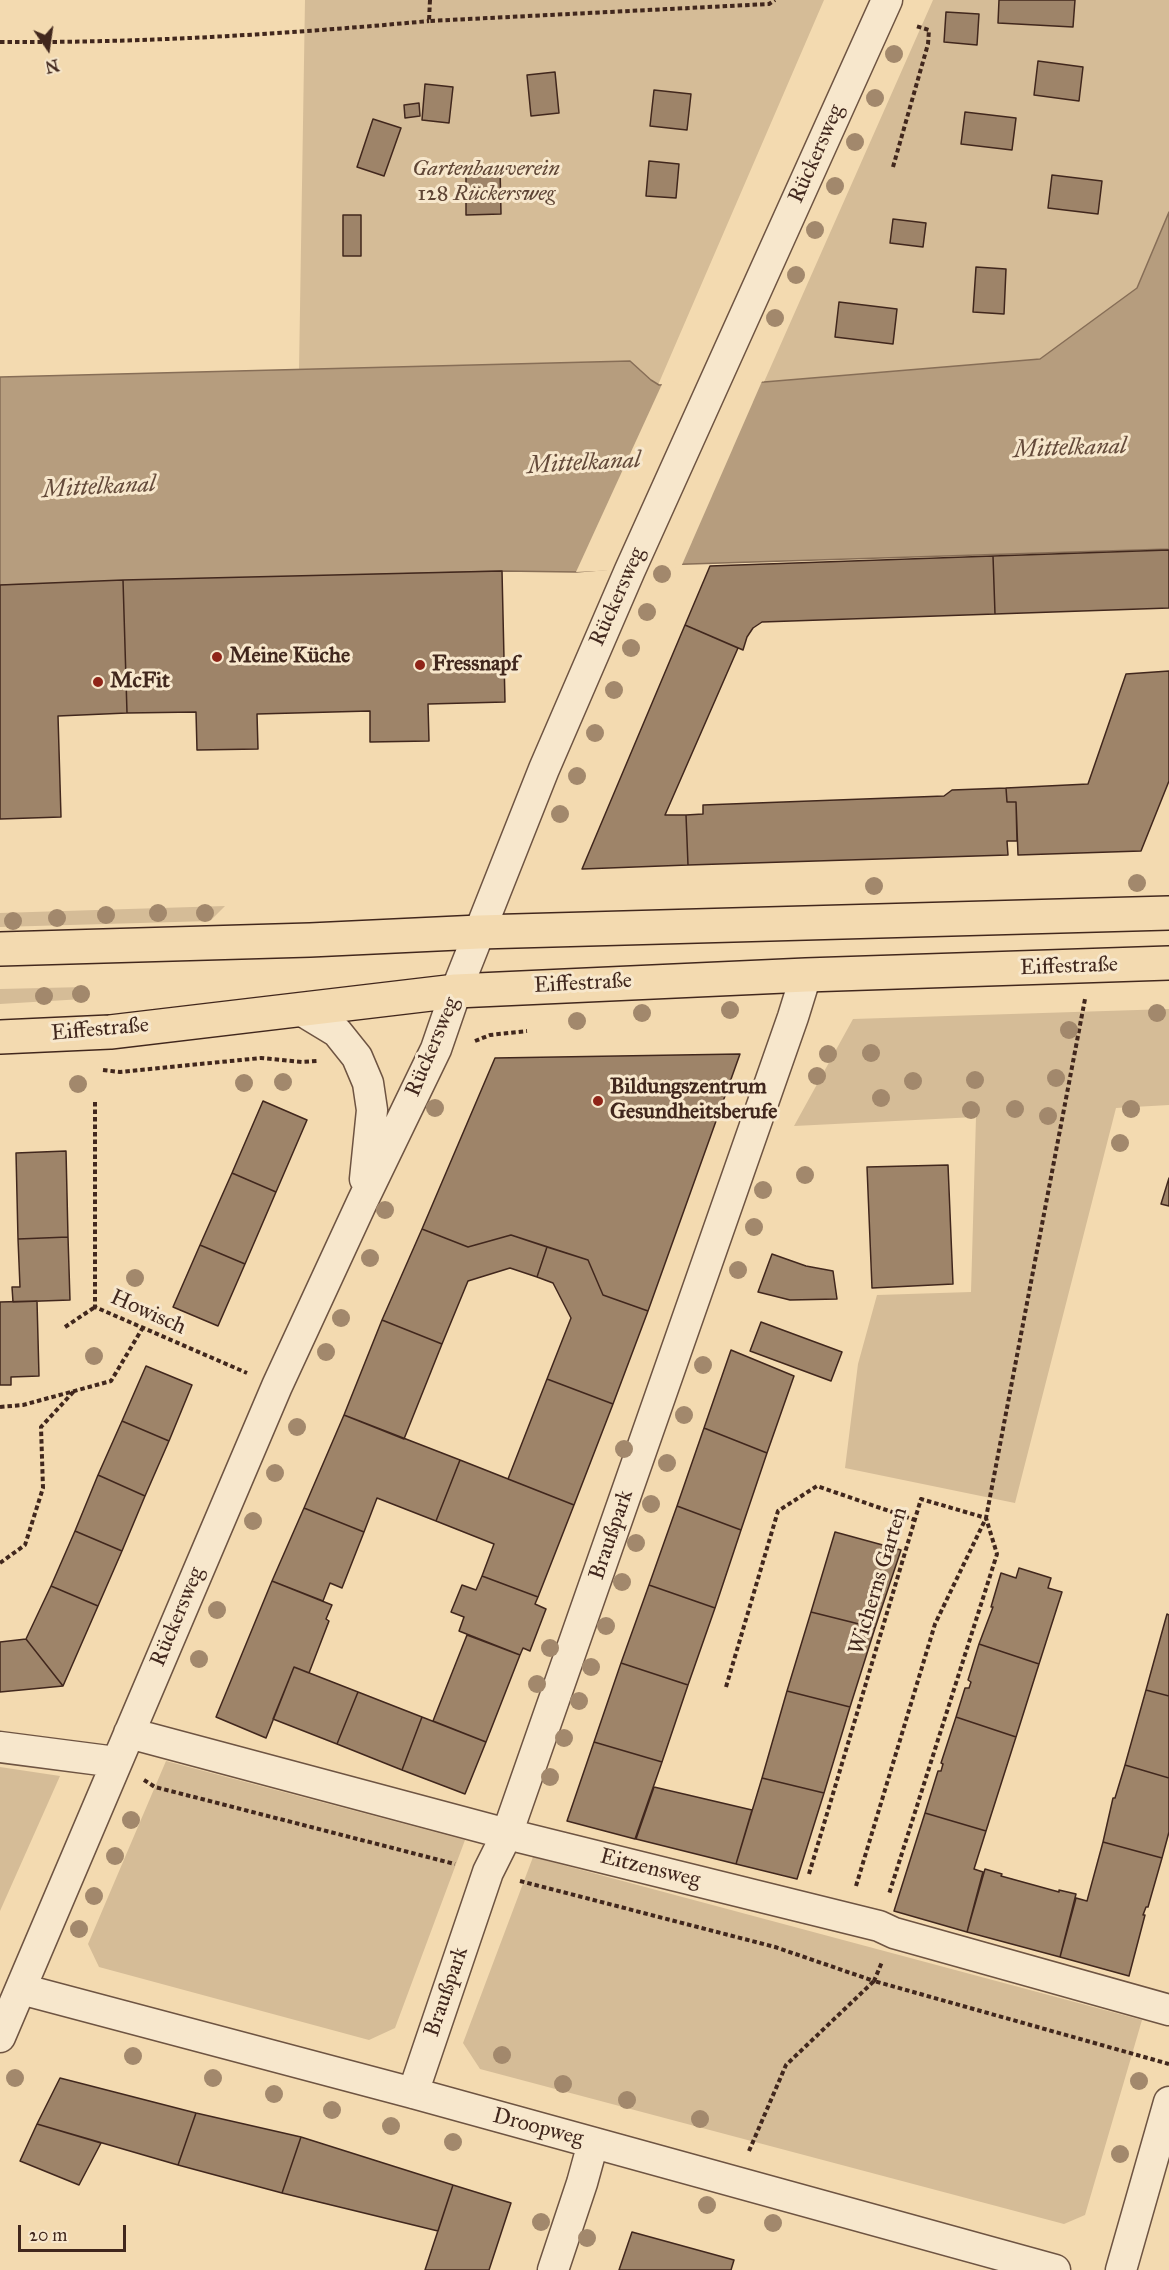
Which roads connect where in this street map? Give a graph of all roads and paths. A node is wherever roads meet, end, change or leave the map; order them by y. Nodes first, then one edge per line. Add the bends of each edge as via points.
1 (430, 0) edge
2 (775, 0) edge
3 (887, 0) edge
4 (429, 21) junction
5 (916, 26) dead end
6 (0, 42) edge
7 (893, 167) dead end
8 (1169, 913) edge
9 (479, 932) junction
10 (0, 949) edge
11 (1169, 963) edge
12 (806, 975) junction
13 (456, 991) junction
14 (1086, 999) dead end
15 (300, 1009) junction
16 (0, 1037) edge
17 (95, 1102) dead end
18 (363, 1200) junction
19 (95, 1307) junction
20 (65, 1327) dead end
21 (142, 1329) junction
22 (277, 1386) junction
23 (75, 1390) junction
24 (0, 1407) edge
25 (986, 1518) junction
26 (915, 1520) junction
27 (0, 1563) edge
28 (726, 1687) dead end
29 (129, 1733) junction
30 (0, 1747) edge
31 (116, 1762) junction
32 (507, 1834) junction
33 (488, 1872) junction
34 (796, 1905) junction
35 (847, 1918) junction
36 (879, 1926) junction
37 (874, 1981) junction
38 (21, 1989) junction
39 (1169, 2010) edge
40 (0, 2037) edge
41 (1169, 2064) edge
42 (413, 2093) junction
43 (1169, 2102) edge
44 (593, 2143) junction
45 (736, 2182) junction
46 (553, 2270) edge
47 (1055, 2270) edge
48 (1121, 2270) edge

1 - 4 path
2 - 4 path via 770,4
3 - 9 street, Rückersweg via 630,570
4 - 6 path via 301,31
5 - 7 path via 929,30 928,44
8 - 9 main road
9 - 10 main road
9 - 13 street, Rückersweg
11 - 12 main road, Eiffestraße
12 - 13 main road, Eiffestraße
12 - 32 street, Braußpark
13 - 15 main road, Eiffestraße
13 - 18 street, Rückersweg via 436,1049
14 - 25 path
15 - 16 main road, Eiffestraße via 110,1032
15 - 18 street, Rückersweg via 337,1032 357,1057 368,1083 372,1110
17 - 19 path, Howisch
18 - 22 street, Rückersweg
19 - 20 path
19 - 21 path, Howisch
21 - 22 path, Howisch
21 - 23 path via 111,1381
22 - 29 street, Rückersweg
23 - 24 path via 23,1405
23 - 27 path via 41,1426 43,1488 26,1545
25 - 26 path, Wicherns Garten via 921,1499
25 - 35 path via 934,1624
25 - 36 path via 997,1554
26 - 28 path via 817,1486 778,1511
26 - 34 path, Wicherns Garten
29 - 31 street, Rückersweg
29 - 32 street, Eitzensweg
30 - 31 street
31 - 33 path via 155,1787
31 - 38 street, Rückersweg
32 - 33 street, Braußpark
32 - 34 street, Eitzensweg
33 - 37 path via 775,1947
33 - 42 street, Braußpark
34 - 35 street, Eitzensweg
35 - 36 street, Eitzensweg
36 - 39 street, Eitzensweg
37 - 41 path
37 - 45 path via 786,2065
38 - 40 street, Rückersweg
38 - 42 street, Droopweg
42 - 44 street, Droopweg
43 - 48 street
44 - 45 street, Droopweg
44 - 46 street
45 - 47 street, Droopweg

